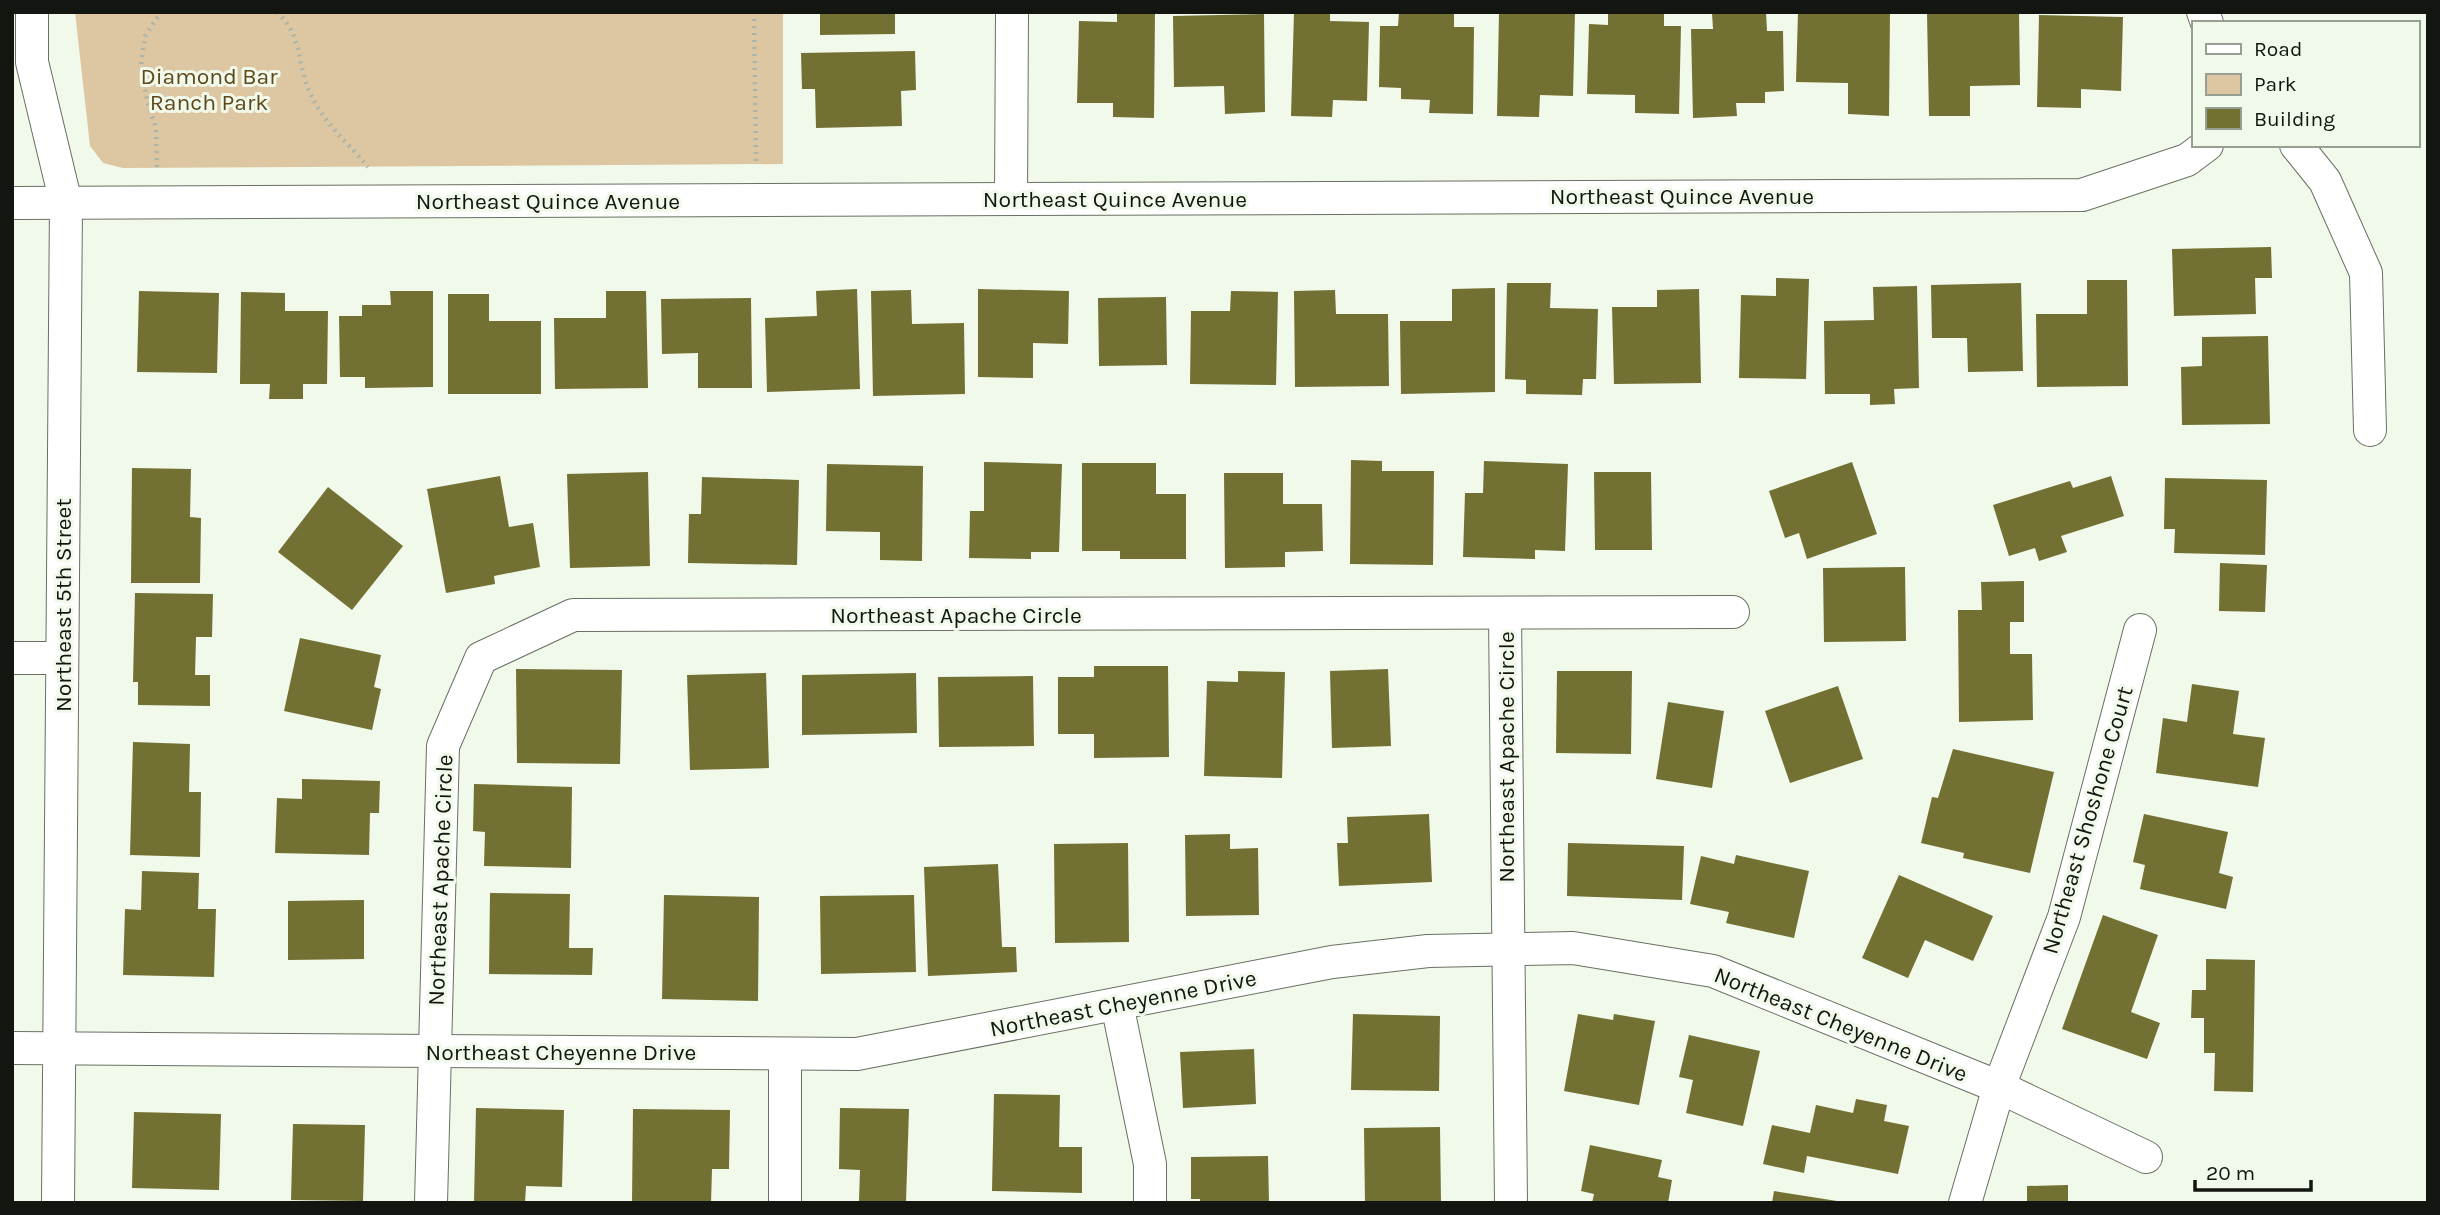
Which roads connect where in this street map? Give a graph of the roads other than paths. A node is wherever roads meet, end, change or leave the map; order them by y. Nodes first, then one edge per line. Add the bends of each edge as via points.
1 (32, 12) edge
2 (1012, 12) edge
3 (2204, 147) edge
4 (2298, 147) edge
5 (1011, 199) junction
6 (12, 203) edge
7 (66, 203) junction
8 (2370, 430) dead end
9 (1733, 612) dead end
10 (1505, 613) junction
11 (2140, 630) dead end
12 (12, 658) edge
13 (62, 658) junction
14 (1507, 949) junction
15 (1117, 1004) junction
16 (12, 1048) edge
17 (59, 1048) junction
18 (433, 1051) junction
19 (785, 1054) junction
20 (1999, 1087) junction
21 (2146, 1157) dead end
22 (58, 1203) edge
23 (431, 1203) edge
24 (785, 1203) edge
25 (1150, 1203) edge
26 (1511, 1203) edge
27 (1965, 1203) edge

1 - 7 street, Northeast 5th Street via 32,62
2 - 5 street
3 - 5 street, Northeast Quince Avenue via 2187,160 2082,195
4 - 8 street via 2325,181 2366,273
5 - 7 street, Northeast Quince Avenue
6 - 7 street, Northeast Quince Avenue
7 - 13 street, Northeast 5th Street
9 - 10 street
10 - 14 street, Northeast Apache Circle
10 - 18 street, Northeast Apache Circle via 573,615 481,658 443,746
11 - 20 street, Northeast Shoshone Court via 2064,916
12 - 13 street
13 - 17 street, Northeast 5th Street
14 - 15 street, Northeast Cheyenne Drive via 1332,961
14 - 20 street, Northeast Cheyenne Drive via 1573,948 1713,971
14 - 26 street, Northeast Apache Circle
15 - 19 street, Northeast Cheyenne Drive via 858,1054
15 - 25 street via 1150,1164
16 - 17 street, Northeast Cheyenne Drive
17 - 18 street, Northeast Cheyenne Drive
17 - 22 street, Northeast 5th Street
18 - 19 street, Northeast Cheyenne Drive
18 - 23 street, Northeast Apache Circle
19 - 24 street
20 - 21 street, Northeast Cheyenne Drive
20 - 27 street, Northeast Shoshone Court

